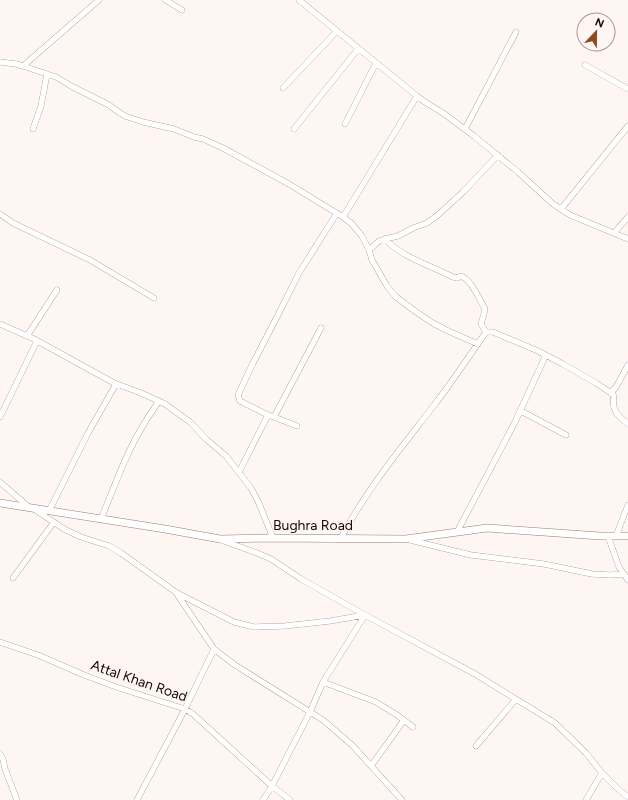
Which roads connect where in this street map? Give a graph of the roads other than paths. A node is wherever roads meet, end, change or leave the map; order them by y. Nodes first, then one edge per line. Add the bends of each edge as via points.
1 (99, 0) edge
2 (164, 0) edge
3 (299, 0) edge
4 (182, 10) dead end
5 (337, 31) junction
6 (516, 32) dead end
7 (358, 49) junction
8 (0, 62) edge
9 (376, 63) junction
10 (585, 65) dead end
11 (23, 66) junction
12 (47, 74) junction
13 (283, 88) dead end
14 (628, 89) edge
15 (417, 96) junction
16 (345, 124) dead end
17 (628, 126) edge
18 (32, 129) dead end
19 (294, 129) dead end
20 (465, 129) junction
21 (498, 155) junction
22 (561, 209) junction
23 (337, 213) junction
24 (0, 214) edge
25 (343, 217) junction
26 (628, 217) edge
27 (614, 233) junction
28 (385, 239) junction
29 (628, 239) edge
30 (369, 250) junction
31 (57, 290) dead end
32 (154, 298) dead end
33 (0, 324) edge
34 (321, 328) dead end
35 (486, 332) junction
36 (27, 336) junction
37 (37, 341) junction
38 (478, 344) junction
39 (546, 355) junction
40 (628, 365) edge
41 (116, 384) junction
42 (611, 393) junction
43 (159, 401) junction
44 (521, 410) junction
45 (268, 415) junction
46 (0, 417) edge
47 (274, 418) junction
48 (628, 424) edge
49 (297, 426) dead end
50 (566, 435) dead end
51 (239, 472) junction
52 (0, 482) edge
53 (0, 503) edge
54 (628, 505) edge
55 (32, 508) junction
56 (49, 511) junction
57 (101, 519) junction
58 (54, 522) junction
59 (457, 532) junction
60 (608, 536) junction
61 (616, 536) junction
62 (628, 536) edge
63 (273, 538) junction
64 (340, 538) junction
65 (220, 539) junction
66 (406, 539) junction
67 (623, 574) junction
68 (14, 578) dead end
69 (628, 580) edge
70 (177, 593) junction
71 (365, 615) junction
72 (0, 642) edge
73 (214, 649) junction
74 (324, 682) junction
75 (516, 699) junction
76 (185, 708) junction
77 (310, 712) junction
78 (404, 720) junction
79 (412, 727) dead end
80 (476, 746) dead end
81 (0, 754) edge
82 (2, 764) edge
83 (371, 766) junction
84 (602, 773) junction
85 (272, 786) junction
86 (628, 797) edge
87 (17, 800) edge
88 (137, 800) edge
89 (263, 800) edge
90 (290, 800) edge
91 (402, 800) edge
92 (586, 800) edge

1 - 11 street
2 - 4 street
3 - 5 street
5 - 7 street
5 - 13 street
6 - 20 street
7 - 9 street
7 - 19 street
8 - 11 street
9 - 15 street
9 - 16 street
10 - 14 street
11 - 12 street
12 - 18 street via 41,106
12 - 23 street via 109,105 125,116 174,129 223,148
15 - 20 street
15 - 25 street
17 - 22 street
20 - 21 street
21 - 22 street
21 - 28 street via 438,215 427,223
22 - 27 street
23 - 25 street
23 - 45 street via 299,273 238,395 244,404
24 - 32 street via 13,223 90,260
25 - 30 street via 362,236
26 - 27 street
27 - 29 street
28 - 30 street
28 - 35 street via 391,246 420,262 453,278 465,278 484,307 481,324
30 - 38 street via 372,260 395,296 431,322
31 - 36 street
33 - 36 street
34 - 47 street
35 - 38 street
35 - 39 street via 493,332
36 - 37 street
37 - 41 street
37 - 46 street
38 - 64 street via 397,453
39 - 42 street
39 - 44 street
40 - 42 street
41 - 43 street
41 - 56 street
42 - 48 street via 614,396 612,402 615,411
43 - 51 street via 190,422
43 - 57 street via 131,449
44 - 50 street
44 - 59 street
45 - 47 street
45 - 51 street
47 - 49 street
51 - 63 street via 254,493
52 - 55 street
53 - 55 street, Bughra Road
54 - 61 street
55 - 56 street, Bughra Road
55 - 58 street
56 - 57 street, Bughra Road
57 - 65 street, Bughra Road
58 - 68 street
58 - 70 street via 81,537 115,550
59 - 60 street, Bughra Road via 487,528
59 - 66 street, Bughra Road
60 - 61 street, Bughra Road
60 - 67 street
61 - 62 street, Bughra Road
63 - 64 street, Bughra Road
63 - 65 street, Bughra Road
64 - 66 street, Bughra Road
65 - 71 street via 271,559
66 - 67 street via 471,555 544,564 592,574
67 - 69 street
70 - 71 street via 234,622 254,627 285,626
70 - 73 street
71 - 74 street
71 - 75 street
72 - 76 street, Attal Khan Road via 119,688
73 - 76 street
73 - 77 street
74 - 77 street
74 - 78 street via 376,702
75 - 80 street
75 - 84 street via 555,723 586,753
76 - 85 street, Attal Khan Road
76 - 88 street
77 - 83 street via 352,745
77 - 85 street
78 - 79 street
78 - 83 street
81 - 82 street
82 - 87 street
83 - 91 street
84 - 86 street
84 - 92 street
85 - 89 street
85 - 90 street, Attal Khan Road

